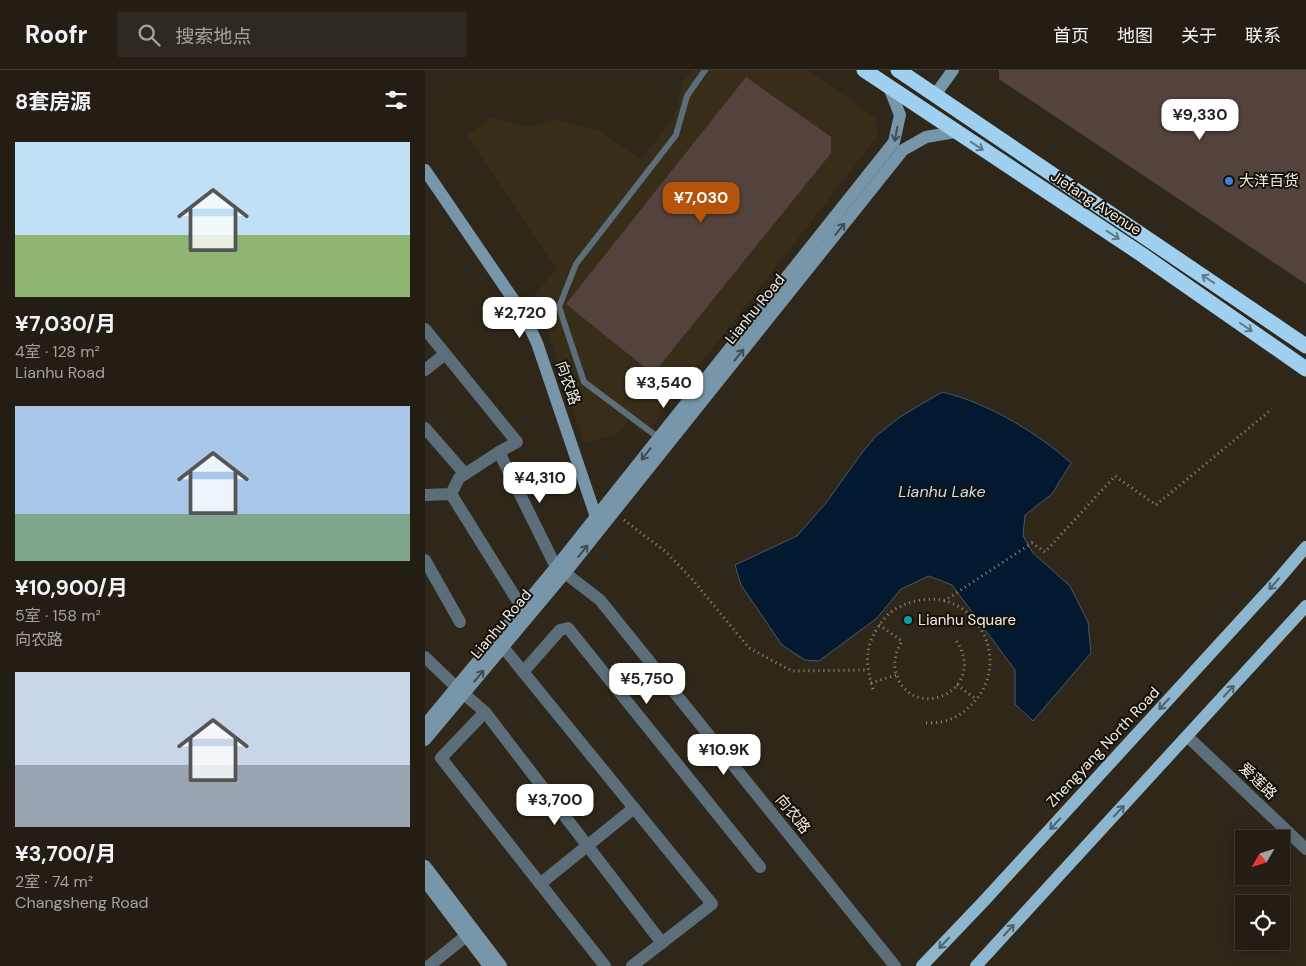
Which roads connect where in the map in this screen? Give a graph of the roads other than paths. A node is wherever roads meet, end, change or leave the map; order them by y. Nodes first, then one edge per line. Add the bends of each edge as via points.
1 (705, 70) edge
2 (863, 70) edge
3 (898, 70) edge
4 (953, 70) edge
5 (889, 87) junction
6 (935, 95) junction
7 (955, 132) junction
8 (425, 170) edge
9 (559, 308) junction
10 (524, 315) junction
11 (425, 329) edge
12 (1306, 346) edge
13 (445, 354) junction
14 (1306, 369) edge
15 (425, 370) edge
16 (425, 428) edge
17 (659, 438) junction
18 (499, 452) junction
19 (465, 474) junction
20 (451, 494) junction
21 (425, 495) edge
22 (596, 517) junction
23 (1306, 548) edge
24 (425, 560) edge
25 (561, 570) junction
26 (1306, 606) edge
27 (522, 608) junction
28 (460, 622) dead end
29 (503, 647) junction
30 (425, 657) edge
31 (523, 672) junction
32 (460, 690) junction
33 (485, 712) junction
34 (425, 725) edge
35 (1187, 736) junction
36 (425, 740) edge
37 (634, 808) junction
38 (587, 845) junction
39 (1306, 849) edge
40 (425, 866) edge
41 (760, 867) dead end
42 (425, 881) edge
43 (540, 884) junction
44 (466, 936) junction
45 (662, 942) junction
46 (429, 966) edge
47 (489, 966) edge
48 (501, 966) edge
49 (605, 966) edge
50 (632, 966) edge
51 (895, 966) edge
52 (922, 966) edge
53 (976, 966) edge

1 - 9 lane via 687,96 676,135 576,264
2 - 5 highway, Jiefang Avenue
3 - 6 highway, Jiefang Avenue
4 - 6 street
5 - 7 highway, Jiefang Avenue
5 -> 17 street, Lianhu Road via 900,115 895,142
12 -> 6 highway, Jiefang Avenue
7 -> 14 highway, Jiefang Avenue via 1141,254
25 -> 7 street, Lianhu Road via 613,512 903,150 926,137
8 - 10 street, 向农路
9 - 10 lane
9 - 17 lane via 584,382
10 - 22 street, 向农路 via 537,343
11 - 13 street
13 - 15 street
13 - 18 street via 517,442
16 - 19 street
17 -> 22 street, Lianhu Road
18 - 19 street
18 - 25 street
19 - 20 street via 459,478
20 - 21 street
20 - 27 street
22 - 25 street, Lianhu Road
23 -> 52 main road, Zhengyang North Road
24 - 28 street
25 - 27 street, Lianhu Road
25 - 29 street, Lianhu Road
25 - 51 street, 向农路 via 600,600
35 -> 26 main road
27 - 32 street, Lianhu Road
29 - 31 street
32 -> 29 street, Lianhu Road
30 - 32 street
31 - 37 street
31 - 41 street via 560,630 568,628
32 - 33 street
32 - 34 street, Lianhu Road
32 - 36 street, Lianhu Road
33 - 38 street
33 - 43 street via 441,758
35 - 39 street, 爱莲路
53 -> 35 main road
37 - 38 street
37 - 45 street via 712,904
38 - 43 street
38 - 45 street
40 - 48 street
42 - 44 street
43 - 49 street
44 - 46 street
44 - 47 street
45 - 50 street

